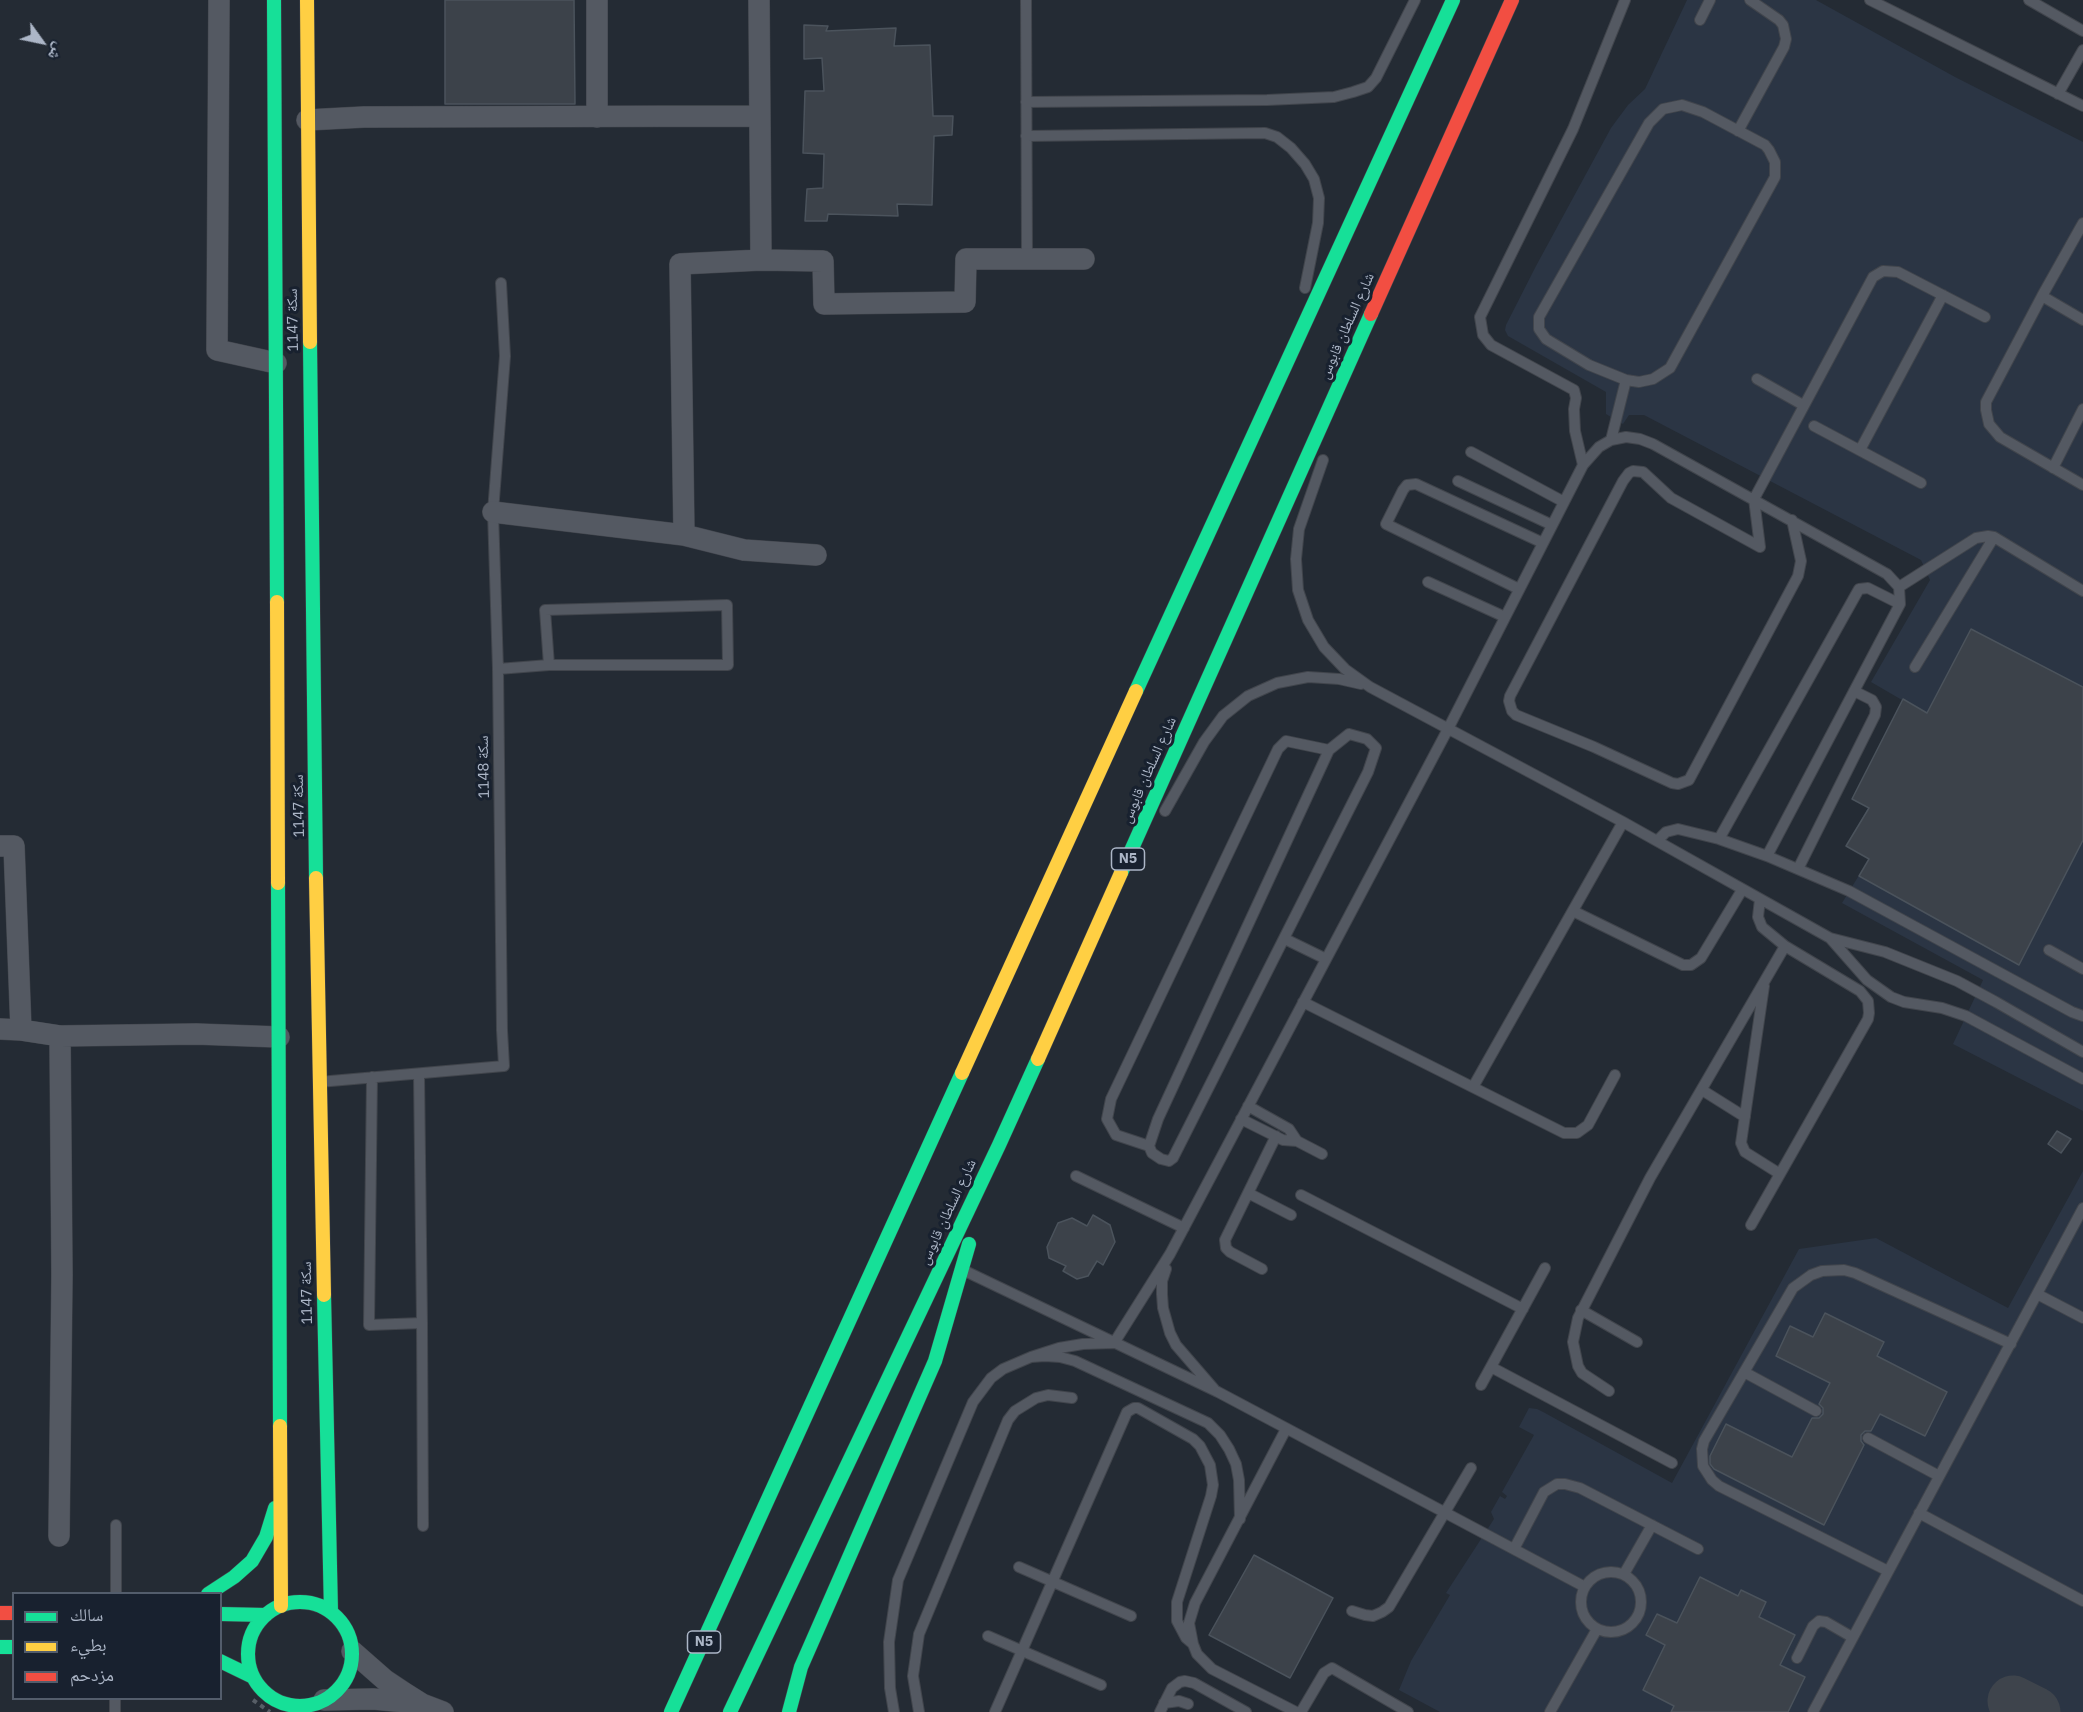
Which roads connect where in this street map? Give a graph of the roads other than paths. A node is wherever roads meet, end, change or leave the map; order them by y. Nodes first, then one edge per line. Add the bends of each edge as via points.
1 (219, 0) edge
2 (274, 0) edge
3 (307, 0) edge
4 (597, 0) edge
5 (759, 0) edge
6 (1026, 0) edge
7 (1415, 0) edge
8 (1453, 0) edge
9 (1512, 0) edge
10 (1625, 0) edge
11 (1710, 0) edge
12 (1750, 0) edge
13 (1870, 0) edge
14 (2029, 0) edge
15 (1700, 20) dead end
16 (2083, 31) edge
17 (2083, 51) edge
18 (2058, 94) junction
19 (1026, 102) junction
20 (2083, 106) edge
21 (759, 116) junction
22 (597, 117) junction
23 (307, 120) junction
24 (1738, 131) junction
25 (1026, 136) junction
26 (2083, 223) edge
27 (1027, 259) junction
28 (1084, 259) dead end
29 (761, 260) junction
30 (501, 283) dead end
31 (1380, 292) junction
32 (1943, 296) junction
33 (2042, 296) junction
34 (1985, 317) dead end
35 (2083, 320) edge
36 (276, 363) junction
37 (1757, 379) dead end
38 (1626, 380) junction
39 (1274, 388) junction
40 (1803, 405) junction
41 (2083, 409) edge
42 (1338, 416) dead end
43 (1814, 426) dead end
44 (1611, 440) junction
45 (1326, 450) dead end
46 (1860, 450) junction
47 (1472, 452) dead end
48 (1583, 465) junction
49 (2053, 468) junction
50 (1458, 481) dead end
51 (1922, 483) dead end
52 (2083, 485) edge
53 (1754, 499) junction
54 (1563, 502) junction
55 (493, 512) junction
56 (1792, 520) junction
57 (1552, 525) junction
58 (684, 535) junction
59 (1994, 537) junction
60 (1543, 543) junction
61 (816, 555) dead end
62 (1428, 582) dead end
63 (1899, 587) junction
64 (1519, 589) junction
65 (2083, 591) edge
66 (1900, 604) junction
67 (1505, 617) junction
68 (549, 665) junction
69 (1915, 667) dead end
70 (498, 669) junction
71 (1370, 687) junction
72 (1854, 692) junction
73 (1448, 729) junction
74 (1329, 750) junction
75 (1159, 822) dead end
76 (1623, 822) junction
77 (1719, 838) junction
78 (1657, 841) junction
79 (0, 846) edge
80 (1142, 852) dead end
81 (1767, 856) junction
82 (1798, 870) junction
83 (1742, 890) junction
84 (1760, 899) junction
85 (1574, 911) junction
86 (1830, 938) junction
87 (1285, 939) junction
88 (1785, 946) junction
89 (2049, 950) dead end
90 (1086, 953) junction
91 (1326, 959) junction
92 (2083, 969) edge
93 (1765, 981) junction
94 (1303, 1002) junction
95 (2083, 1016) edge
96 (0, 1029) edge
97 (21, 1030) junction
98 (60, 1036) junction
99 (279, 1037) junction
100 (2083, 1052) edge
101 (419, 1074) junction
102 (1616, 1075) dead end
103 (372, 1077) junction
104 (2083, 1079) edge
105 (319, 1082) junction
106 (1473, 1087) junction
107 (1702, 1090) junction
108 (1248, 1106) junction
109 (1745, 1117) junction
110 (1241, 1119) junction
111 (1276, 1136) junction
112 (1297, 1141) junction
113 (999, 1145) junction
114 (1149, 1146) junction
115 (1322, 1154) dead end
116 (1780, 1174) junction
117 (1076, 1176) dead end
118 (1248, 1192) junction
119 (1301, 1195) dead end
120 (2083, 1208) edge
121 (1291, 1215) dead end
122 (1751, 1225) dead end
123 (1184, 1228) junction
124 (1170, 1254) junction
125 (1262, 1269) dead end
126 (1545, 1269) dead end
127 (962, 1270) junction
128 (2037, 1294) junction
129 (1523, 1309) junction
130 (1581, 1310) junction
131 (2083, 1318) edge
132 (422, 1323) junction
133 (1637, 1342) dead end
134 (1114, 1343) junction
135 (2011, 1344) junction
136 (1030, 1357) junction
137 (1491, 1367) junction
138 (1744, 1372) junction
139 (1481, 1385) dead end
140 (1610, 1391) dead end
141 (1218, 1392) junction
142 (1072, 1398) dead end
143 (1816, 1411) dead end
144 (1286, 1429) junction
145 (1868, 1438) dead end
146 (1672, 1463) dead end
147 (1471, 1468) dead end
148 (1939, 1476) junction
149 (282, 1488) junction
150 (1444, 1513) junction
151 (1919, 1513) junction
152 (1240, 1519) junction
153 (116, 1525) dead end
154 (1652, 1525) junction
155 (423, 1526) dead end
156 (59, 1536) dead end
157 (1514, 1549) junction
158 (1698, 1549) dead end
159 (1019, 1567) dead end
160 (736, 1571) junction
161 (1888, 1571) junction
162 (1624, 1574) junction
163 (1053, 1582) junction
164 (1585, 1587) junction
165 (116, 1592) edge
166 (210, 1592) edge
167 (2083, 1601) edge
168 (281, 1606) junction
169 (1352, 1611) dead end
170 (331, 1612) junction
171 (222, 1614) edge
172 (266, 1615) junction
173 (1131, 1616) dead end
174 (1597, 1629) junction
175 (988, 1635) dead end
176 (1852, 1637) junction
177 (1193, 1644) junction
178 (1022, 1650) junction
179 (352, 1651) junction
180 (1797, 1658) dead end
181 (222, 1662) edge
182 (253, 1677) junction
183 (1101, 1685) dead end
184 (324, 1700) junction
185 (422, 1704) junction
186 (1188, 1704) dead end
187 (1162, 1707) edge
188 (443, 1712) edge
189 (657, 1712) edge
190 (671, 1712) edge
191 (730, 1712) edge
192 (789, 1712) edge
193 (894, 1712) edge
194 (919, 1712) edge
195 (995, 1712) edge
196 (1246, 1712) edge
197 (1296, 1712) edge
198 (1301, 1712) edge
199 (1408, 1712) edge
200 (1550, 1712) edge
201 (1813, 1712) edge

1 - 36 street via 217,350
2 - 36 main road, سكة 1147
3 - 23 main road, سكة 1147
4 - 22 street
5 - 21 street
6 - 19 lane
7 - 19 lane via 1376,78 1368,87 1344,95 1267,100
8 - 39 main road, N5
9 - 31 main road, شارع السلطان قابوس / N5
10 - 48 lane via 1573,129 1480,317 1483,335 1491,345 1574,390 1575,431
11 - 15 lane
12 - 24 lane via 1779,20 1786,39
13 - 18 lane
14 - 16 lane
17 - 18 lane
18 - 20 lane
19 - 25 lane
21 - 22 street
21 - 29 street
22 - 23 street
23 - 105 main road, سكة 1147
24 - 38 lane via 1765,145 1773,156 1776,170 1772,184 1670,368 1653,380
24 - 38 lane via 1682,105 1655,115 1541,311 1539,329 1546,339 1589,365
25 - 27 lane
25 - 39 lane via 1264,133 1292,148 1314,179 1319,198 1318,223 1307,281
26 - 33 lane
27 - 28 street
27 - 29 street via 966,259 965,302 824,304 823,261
29 - 58 street via 680,264
30 - 55 lane, سكة 1148 via 505,356
31 - 42 lane
31 - 90 main road, شارع السلطان قابوس / N5
32 - 34 lane
32 - 40 lane via 1898,272 1878,274
32 - 46 lane
33 - 35 lane
33 - 49 lane via 1986,402 1986,410 1989,424 2000,437
36 - 99 main road, سكة 1147
37 - 40 lane
38 - 44 lane
39 - 160 main road, N5
40 - 53 lane
41 - 49 lane
43 - 46 lane
44 - 48 lane
44 - 53 lane via 1626,437 1653,444
45 - 71 lane via 1299,529 1298,590 1308,620 1324,647
46 - 51 lane
47 - 54 lane
48 - 54 lane
49 - 52 lane
50 - 57 lane
53 - 56 lane
53 - 56 lane via 1760,547 1671,498 1643,471 1633,471 1625,477 1512,691 1512,711 1678,784 1689,780 1798,576 1801,561
54 - 57 lane
55 - 58 street
55 - 70 lane, سكة 1148
56 - 63 lane via 1887,574
57 - 60 lane
58 - 61 street via 744,550
59 - 63 lane via 1976,538
59 - 65 lane
59 - 69 lane
60 - 64 lane
60 - 64 lane via 1416,484 1407,485 1399,498 1386,524
62 - 67 lane
63 - 66 lane
64 - 67 lane
66 - 72 lane
66 - 77 lane via 1868,588 1859,589
67 - 73 lane
68 - 68 lane via 728,665 728,605 545,610
68 - 70 lane
70 - 101 lane, سكة 1148 via 504,1066
71 - 73 lane
71 - 75 lane via 1340,679 1308,677 1276,683 1248,696 1223,716 1204,742
72 - 81 lane
72 - 82 lane via 1872,700 1875,715
73 - 76 lane
73 - 91 lane
74 - 87 lane via 1349,734 1367,739 1376,748 1368,772
74 - 114 lane
74 - 114 lane via 1286,741 1278,750 1111,1099 1107,1119 1116,1135
76 - 78 lane
76 - 85 lane
77 - 78 lane via 1678,829 1666,832
77 - 81 lane
78 - 83 lane
79 - 97 street via 14,846
80 - 90 lane
81 - 82 lane
82 - 95 lane via 1850,891
83 - 84 lane
83 - 85 lane via 1701,958 1691,965 1679,963
84 - 86 lane
84 - 88 lane via 1762,927
85 - 106 lane
86 - 100 lane via 1885,952 1957,981
86 - 104 lane via 1867,980 1891,997 1966,1016
87 - 91 lane
87 - 114 lane via 1173,1158 1161,1159
88 - 93 lane
88 - 116 lane via 1860,992 1868,1001 1869,1013
89 - 92 lane
90 - 113 main road, شارع السلطان قابوس / N5
91 - 94 lane
93 - 107 lane
93 - 109 lane
94 - 106 lane
94 - 108 lane
96 - 97 street
97 - 98 street
98 - 99 street
98 - 156 street
99 - 149 main road, سكة 1147
101 - 103 lane, سكة 1148
101 - 132 lane
102 - 106 lane via 1588,1125 1570,1134
103 - 105 lane, سكة 1148
103 - 132 lane via 369,1325
105 - 170 main road, سكة 1147
107 - 109 lane
107 - 130 lane via 1650,1178
108 - 110 lane
108 - 112 lane via 1289,1129
109 - 116 lane via 1742,1148
110 - 111 lane
110 - 123 lane
111 - 112 lane
111 - 118 lane
112 - 115 lane
113 - 127 main road
113 - 191 main road, شارع السلطان قابوس / N5
116 - 122 lane
117 - 123 lane
118 - 121 lane
118 - 125 lane via 1225,1244 1230,1252
119 - 129 lane
120 - 128 lane
123 - 124 lane
124 - 134 lane
124 - 141 lane via 1162,1294 1170,1333
126 - 129 lane
127 - 134 lane
127 - 192 main road via 935,1361 801,1667
128 - 131 lane
128 - 135 lane
129 - 137 lane
130 - 133 lane
130 - 140 lane via 1574,1334 1576,1358 1582,1373
132 - 155 lane
134 - 136 lane via 1083,1344
134 - 141 lane
135 - 138 lane via 1855,1273 1833,1270 1811,1275 1793,1288
135 - 148 lane
136 - 152 lane via 1075,1361 1208,1423 1236,1464
136 - 193 lane via 1002,1369 973,1402 898,1580 889,1642
137 - 139 lane
137 - 146 lane
138 - 143 lane
138 - 161 lane via 1704,1441 1701,1458 1707,1474 1719,1486
141 - 144 lane
142 - 194 lane via 1036,1398 1008,1420 919,1634 913,1676
144 - 150 lane
144 - 152 lane
145 - 148 lane
147 - 150 lane
148 - 151 lane
149 - 166 main road via 266,1537 252,1561 234,1578
149 - 168 main road, سكة 1147
150 - 157 lane
150 - 169 lane via 1389,1606 1373,1616
151 - 161 lane
151 - 167 lane
152 - 177 lane via 1195,1603 1190,1623
153 - 165 lane
154 - 157 lane via 1573,1485 1557,1485 1544,1492
154 - 158 lane
154 - 162 lane
157 - 164 lane
159 - 163 lane
160 - 189 main road
160 - 190 main road, N5
161 - 176 lane
162 - 164 lane via 1606,1572
162 - 174 lane via 1638,1587 1638,1615 1625,1629
163 - 173 lane
163 - 177 lane via 1127,1412 1138,1408 1193,1439 1206,1455 1213,1475 1211,1496 1177,1602 1177,1621
163 - 178 lane
164 - 174 lane via 1581,1596 1584,1615
168 - 170 main road via 315,1604
168 - 172 main road
170 - 179 main road via 349,1636
171 - 172 main road
172 - 182 main road via 249,1644 248,1661
174 - 200 lane
175 - 178 lane
176 - 180 lane via 1819,1621
176 - 201 lane
177 - 197 lane via 1212,1669
178 - 183 lane
178 - 195 lane
179 - 184 main road via 345,1680
179 - 185 street via 385,1680
181 - 182 main road
182 - 184 main road via 276,1701 308,1706
184 - 185 street
185 - 188 street
186 - 187 lane via 1179,1701
187 - 196 lane via 1176,1684 1190,1682
198 - 199 lane via 1324,1673 1332,1668

